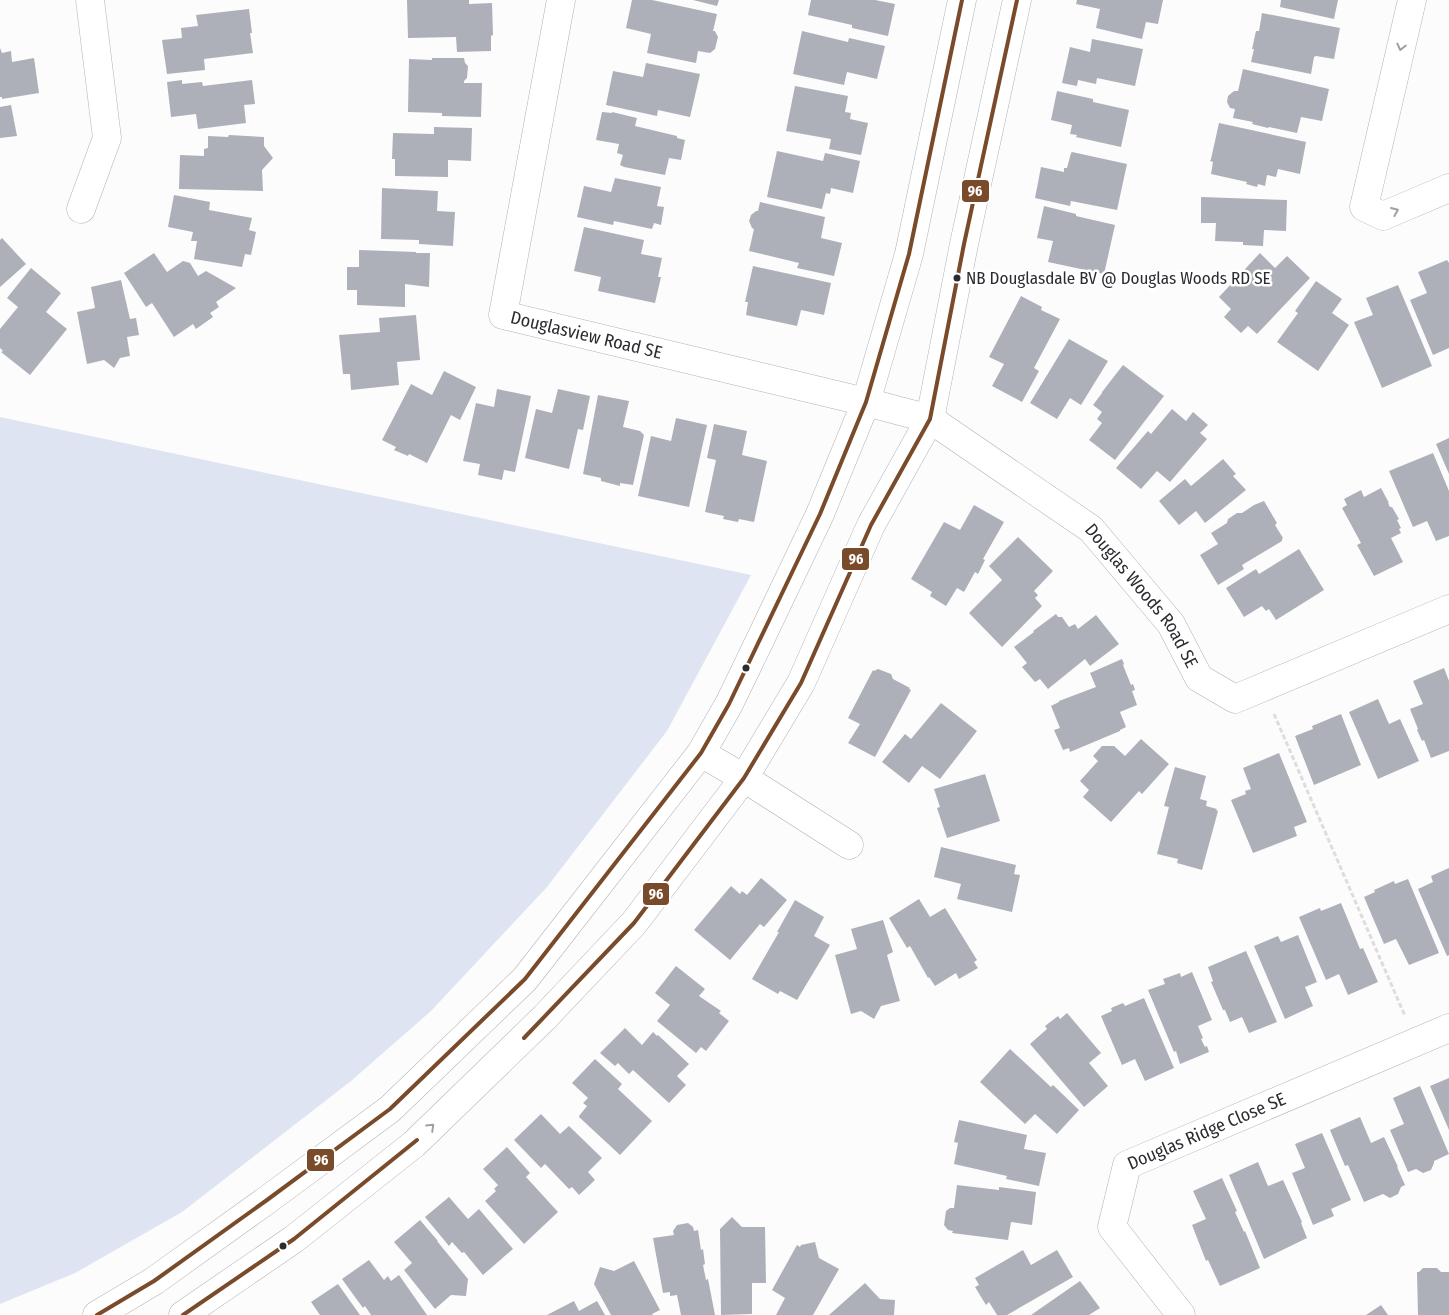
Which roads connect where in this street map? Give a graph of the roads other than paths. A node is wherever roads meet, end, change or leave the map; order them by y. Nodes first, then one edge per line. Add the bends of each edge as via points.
1 (90, 0) edge
2 (561, 0) edge
3 (962, 0) edge
4 (1017, 0) edge
5 (1412, 0) edge
6 (1449, 188) edge
7 (81, 209) dead end
8 (866, 402) junction
9 (930, 419) junction
10 (1449, 609) edge
11 (701, 753) junction
12 (744, 778) junction
13 (848, 844) dead end
14 (1449, 1028) edge
15 (108, 1313) edge
16 (183, 1315) edge
17 (1181, 1315) edge

1 - 7 street via 107,138
2 - 8 street, Douglasview Road SE via 503,315
3 - 8 street via 909,254
4 - 9 street
5 -> 6 street via 1364,207 1383,216
8 - 9 street, Douglas Woods Road SE
8 - 11 street via 792,574 729,704
9 - 10 street, Douglas Woods Road SE via 1091,529 1171,624 1198,678 1235,699
9 - 12 street via 871,525 801,683
11 - 12 street
11 - 15 street via 525,979 390,1108
12 - 13 street
16 -> 12 street via 294,1239 414,1144 544,1018 634,923
14 - 17 street, Douglas Ridge Close SE via 1127,1164 1112,1228

